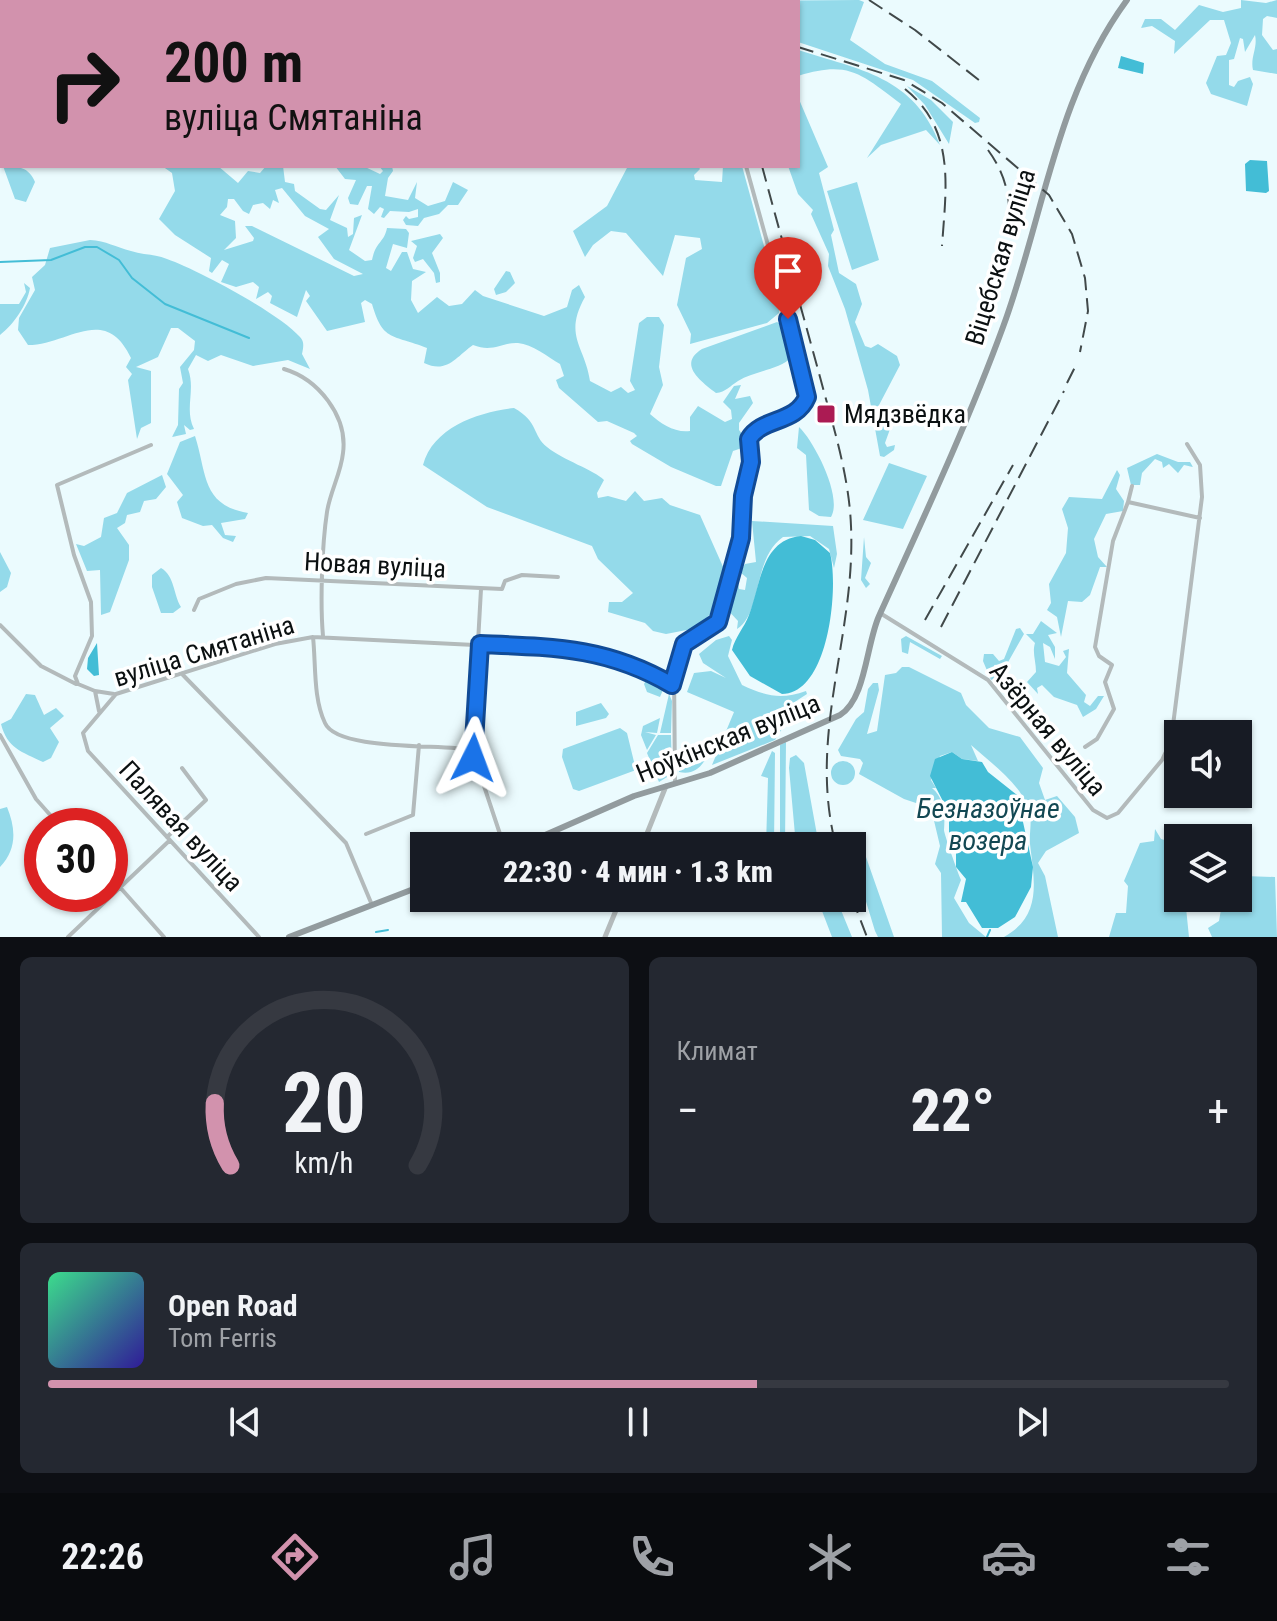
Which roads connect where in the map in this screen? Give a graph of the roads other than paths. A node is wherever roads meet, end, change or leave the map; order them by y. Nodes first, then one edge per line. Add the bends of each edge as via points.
1 (1127, 0) edge
2 (747, 168) edge
3 (284, 369) dead end
4 (1187, 444) dead end
5 (151, 445) dead end
6 (1132, 486) dead end
7 (1128, 502) junction
8 (1200, 518) junction
9 (558, 577) dead end
10 (324, 580) junction
11 (481, 589) junction
12 (194, 610) dead end
13 (882, 610) junction
14 (0, 625) edge
15 (323, 636) junction
16 (313, 637) junction
17 (480, 644) junction
18 (183, 675) junction
19 (78, 684) junction
20 (672, 685) junction
21 (95, 691) junction
22 (116, 694) junction
23 (99, 711) junction
24 (0, 735) edge
25 (83, 737) joint
26 (419, 745) junction
27 (1085, 747) dead end
28 (472, 750) junction
29 (182, 768) dead end
30 (675, 784) junction
31 (666, 786) junction
32 (44, 808) edge
33 (499, 832) edge
34 (554, 832) edge
35 (648, 832) edge
36 (366, 834) dead end
37 (168, 839) junction
38 (128, 880) edge
39 (410, 890) edge
40 (128, 899) edge
41 (372, 905) junction
42 (94, 912) edge
43 (615, 912) edge
44 (68, 937) edge
45 (164, 937) edge
46 (259, 937) edge
47 (289, 937) edge
48 (605, 937) edge

1 - 13 main road, Віцебская вуліца via 1075,88 1008,313
2 - 20 street via 807,397 798,411 749,439 741,538 718,622 684,644
3 - 10 street via 330,399 343,440 327,510
4 - 8 street via 1200,465
5 - 19 street via 58,481 74,555 91,602 92,636 76,667
6 - 7 street
7 - 8 street
7 - 27 street via 1113,541 1095,647 1112,665 1105,682 1114,709 1097,739
8 - 13 street, Азёрная вуліца via 1171,741 1130,800 1107,818 1093,810 988,680
9 - 11 street, Новая вуліца via 522,575 510,578 502,589
10 - 11 street, Новая вуліца
10 - 12 street, Новая вуліца via 251,581 199,599
10 - 15 street
11 - 17 street
13 - 30 main road, Ноўкінская вуліца via 858,693 845,712
14 - 19 street via 41,666
15 - 16 street, вуліца Смятаніна
15 - 17 street, вуліца Смятаніна
16 - 18 street, вуліца Смятаніна via 285,641
16 - 26 street via 327,728 352,740
17 - 20 street, вуліца Смятаніна via 594,651
17 - 28 street
18 - 22 street, вуліца Смятаніна
18 - 41 street via 346,843
19 - 21 street
20 - 30 street
21 - 22 street
21 - 23 street
22 - 23 street, вуліца Смятаніна
23 - 25 street, вуліца Смятаніна
24 - 32 street
25 - 37 street, Палявая вуліца via 93,759
26 - 28 street
26 - 36 street via 413,815
28 - 33 street
29 - 37 street via 206,800
30 - 31 main road, Ноўкінская вуліца
31 - 34 main road, Ноўкінская вуліца
31 - 35 street
37 - 38 street
37 - 46 street, Палявая вуліца
39 - 41 main road
40 - 45 street
41 - 47 main road
42 - 44 street
43 - 48 street

